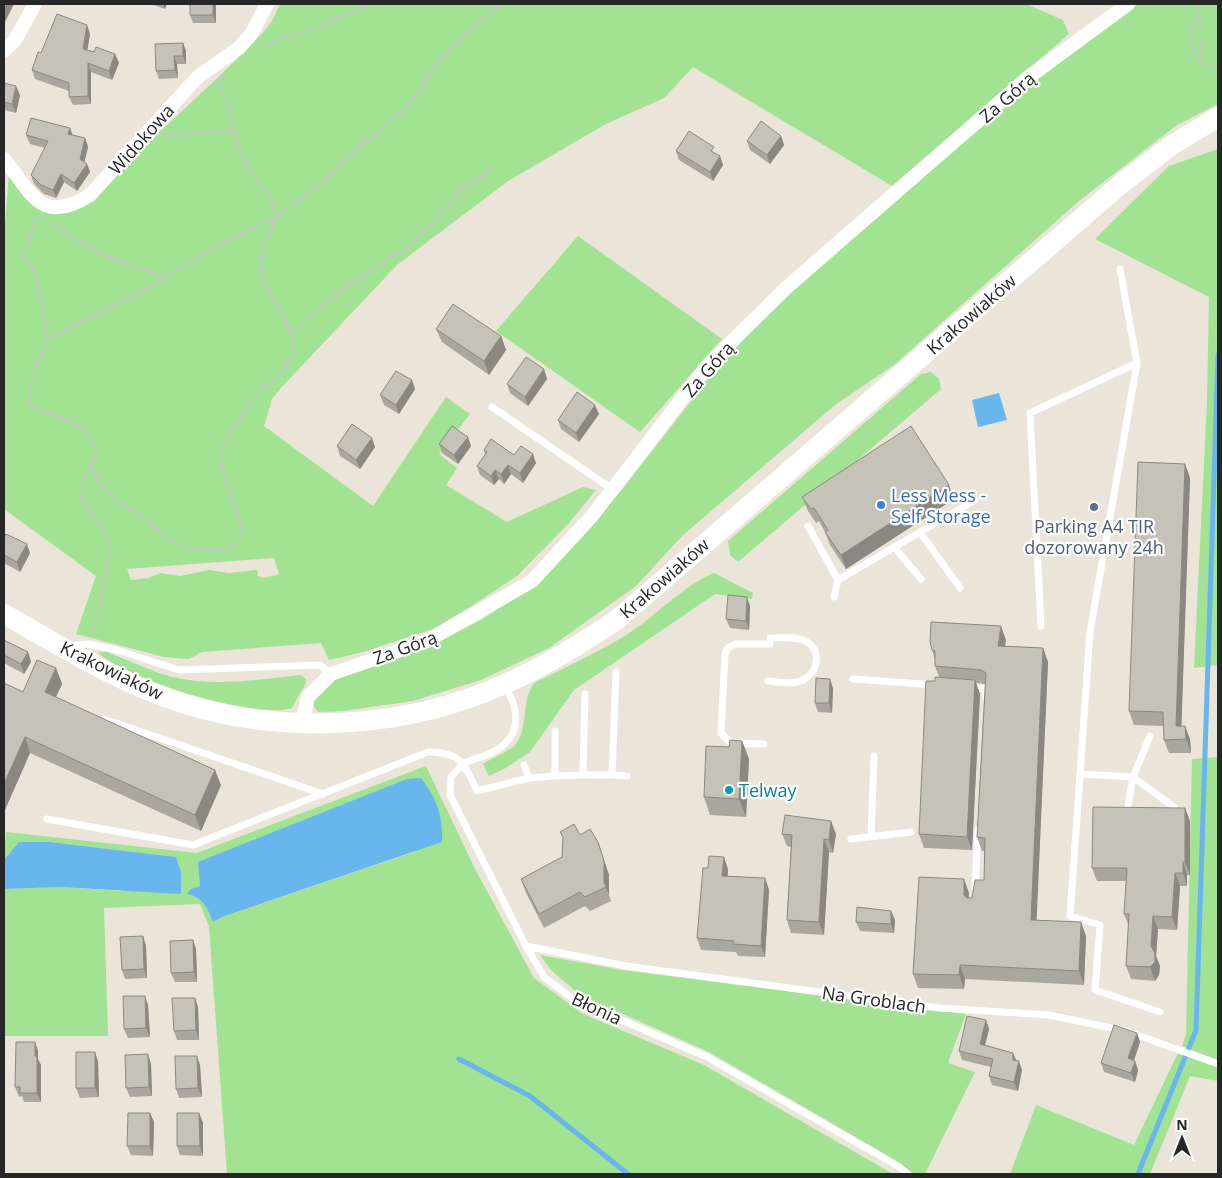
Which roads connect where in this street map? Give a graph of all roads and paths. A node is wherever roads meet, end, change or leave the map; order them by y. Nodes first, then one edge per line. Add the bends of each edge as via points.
1 (35, 4) edge
2 (267, 4) edge
3 (373, 4) edge
4 (502, 4) edge
5 (1128, 4) edge
6 (1198, 4) edge
7 (1199, 18) junction
8 (239, 48) junction
9 (4, 51) edge
10 (214, 66) junction
11 (1203, 66) junction
12 (1218, 68) edge
13 (1218, 117) edge
14 (149, 130) junction
15 (233, 132) junction
16 (4, 159) edge
17 (492, 169) dead end
18 (41, 208) junction
19 (277, 216) junction
20 (1120, 269) dead end
21 (166, 277) junction
22 (290, 333) junction
23 (46, 341) junction
24 (1137, 363) junction
25 (492, 407) dead end
26 (92, 466) junction
27 (612, 489) junction
28 (975, 500) dead end
29 (808, 526) dead end
30 (920, 532) junction
31 (894, 547) junction
32 (921, 579) dead end
33 (838, 580) junction
34 (960, 588) dead end
35 (834, 597) dead end
36 (4, 614) edge
37 (1041, 626) dead end
38 (88, 644) junction
39 (61, 646) junction
40 (616, 672) dead end
41 (331, 674) junction
42 (853, 679) dead end
43 (768, 681) dead end
44 (504, 685) junction
45 (947, 686) edge
46 (957, 687) edge
47 (585, 694) dead end
48 (985, 708) edge
49 (97, 717) edge
50 (302, 723) junction
51 (555, 731) dead end
52 (1150, 736) dead end
53 (764, 744) dead end
54 (874, 756) dead end
55 (464, 764) junction
56 (524, 765) dead end
57 (1080, 774) junction
58 (583, 775) junction
59 (612, 775) junction
60 (555, 776) junction
61 (627, 776) dead end
62 (1133, 777) junction
63 (528, 778) junction
64 (324, 794) junction
65 (1174, 807) edge
66 (1127, 813) edge
67 (47, 819) dead end
68 (978, 823) edge
69 (911, 832) dead end
70 (871, 837) junction
71 (851, 839) dead end
72 (974, 898) edge
73 (526, 946) junction
74 (1160, 1012) dead end
75 (1218, 1064) edge
76 (908, 1174) edge

1 - 9 street
2 - 8 street, Widokowa via 252,33
3 - 8 path via 289,38 255,48
4 - 19 path via 480,19 446,52 403,110 317,188
5 - 27 street, Za Górą via 1026,79 786,288 707,366
6 - 7 path
7 - 11 path
7 - 11 path via 1194,23 1192,47 1197,62
8 - 10 street, Widokowa
10 - 14 street, Widokowa via 182,92
10 - 15 path via 225,92
11 - 12 path
13 - 44 main road, Krakowiaków via 1172,145 1121,184 619,618 567,652
14 - 15 path via 178,138 210,130
14 - 18 street, Widokowa via 90,195 65,208
15 - 19 path via 243,160 269,196
16 - 18 street
17 - 22 path via 463,188 435,222 400,252 356,280
18 - 21 path via 71,238 109,258
18 - 23 path via 24,256 36,274
19 - 21 path
19 - 22 path via 261,256 260,275
20 - 24 lane
21 - 23 path
22 - 26 path via 293,350 289,365 258,396 221,451 221,464 243,526 242,537 233,547 217,550 178,545 162,536 153,524 102,488
23 - 26 path via 34,367 30,403 71,422 86,433 94,442 96,454
24 - 37 lane via 1030,413
24 - 57 lane via 1090,632
25 - 27 lane
26 - 38 path via 82,482 80,495 83,505 109,539 109,550 98,619
27 - 41 street, Za Górą via 592,516 532,581 427,641
28 - 30 lane
29 - 33 lane
30 - 31 lane
30 - 34 lane
31 - 32 lane
31 - 33 lane
33 - 35 lane
36 - 39 main road, Krakowiaków
38 - 39 lane
38 - 41 lane via 179,670 320,664
39 - 50 main road, Krakowiaków via 128,682 180,702 262,720
40 - 59 lane
41 - 50 street, Za Górą via 308,697
42 - 45 lane
43 - 53 lane via 787,683 804,679 817,660 811,645 805,641 770,641 734,644 728,648 723,660 721,733 731,743
44 - 50 main road, Krakowiaków via 401,716
44 - 55 lane via 514,701 515,728 510,739 492,752
46 - 48 lane via 986,689
47 - 58 lane
49 - 64 lane
51 - 60 lane
52 - 62 lane
54 - 70 lane
55 - 63 lane via 477,791
55 - 64 lane via 457,756 448,753 428,752
55 - 73 lane, Błonia via 451,776 450,796
56 - 63 lane
57 - 62 lane
57 - 74 lane via 1070,916 1100,925 1095,990
58 - 59 lane
58 - 60 lane
59 - 61 lane
60 - 63 lane
62 - 65 lane
62 - 66 lane
64 - 67 lane via 192,846
68 - 72 lane
69 - 70 lane
70 - 71 lane
73 - 75 lane, Na Groblach via 626,966 939,1008 1049,1015 1126,1031
73 - 76 lane, Błonia via 544,978 573,999 707,1057

